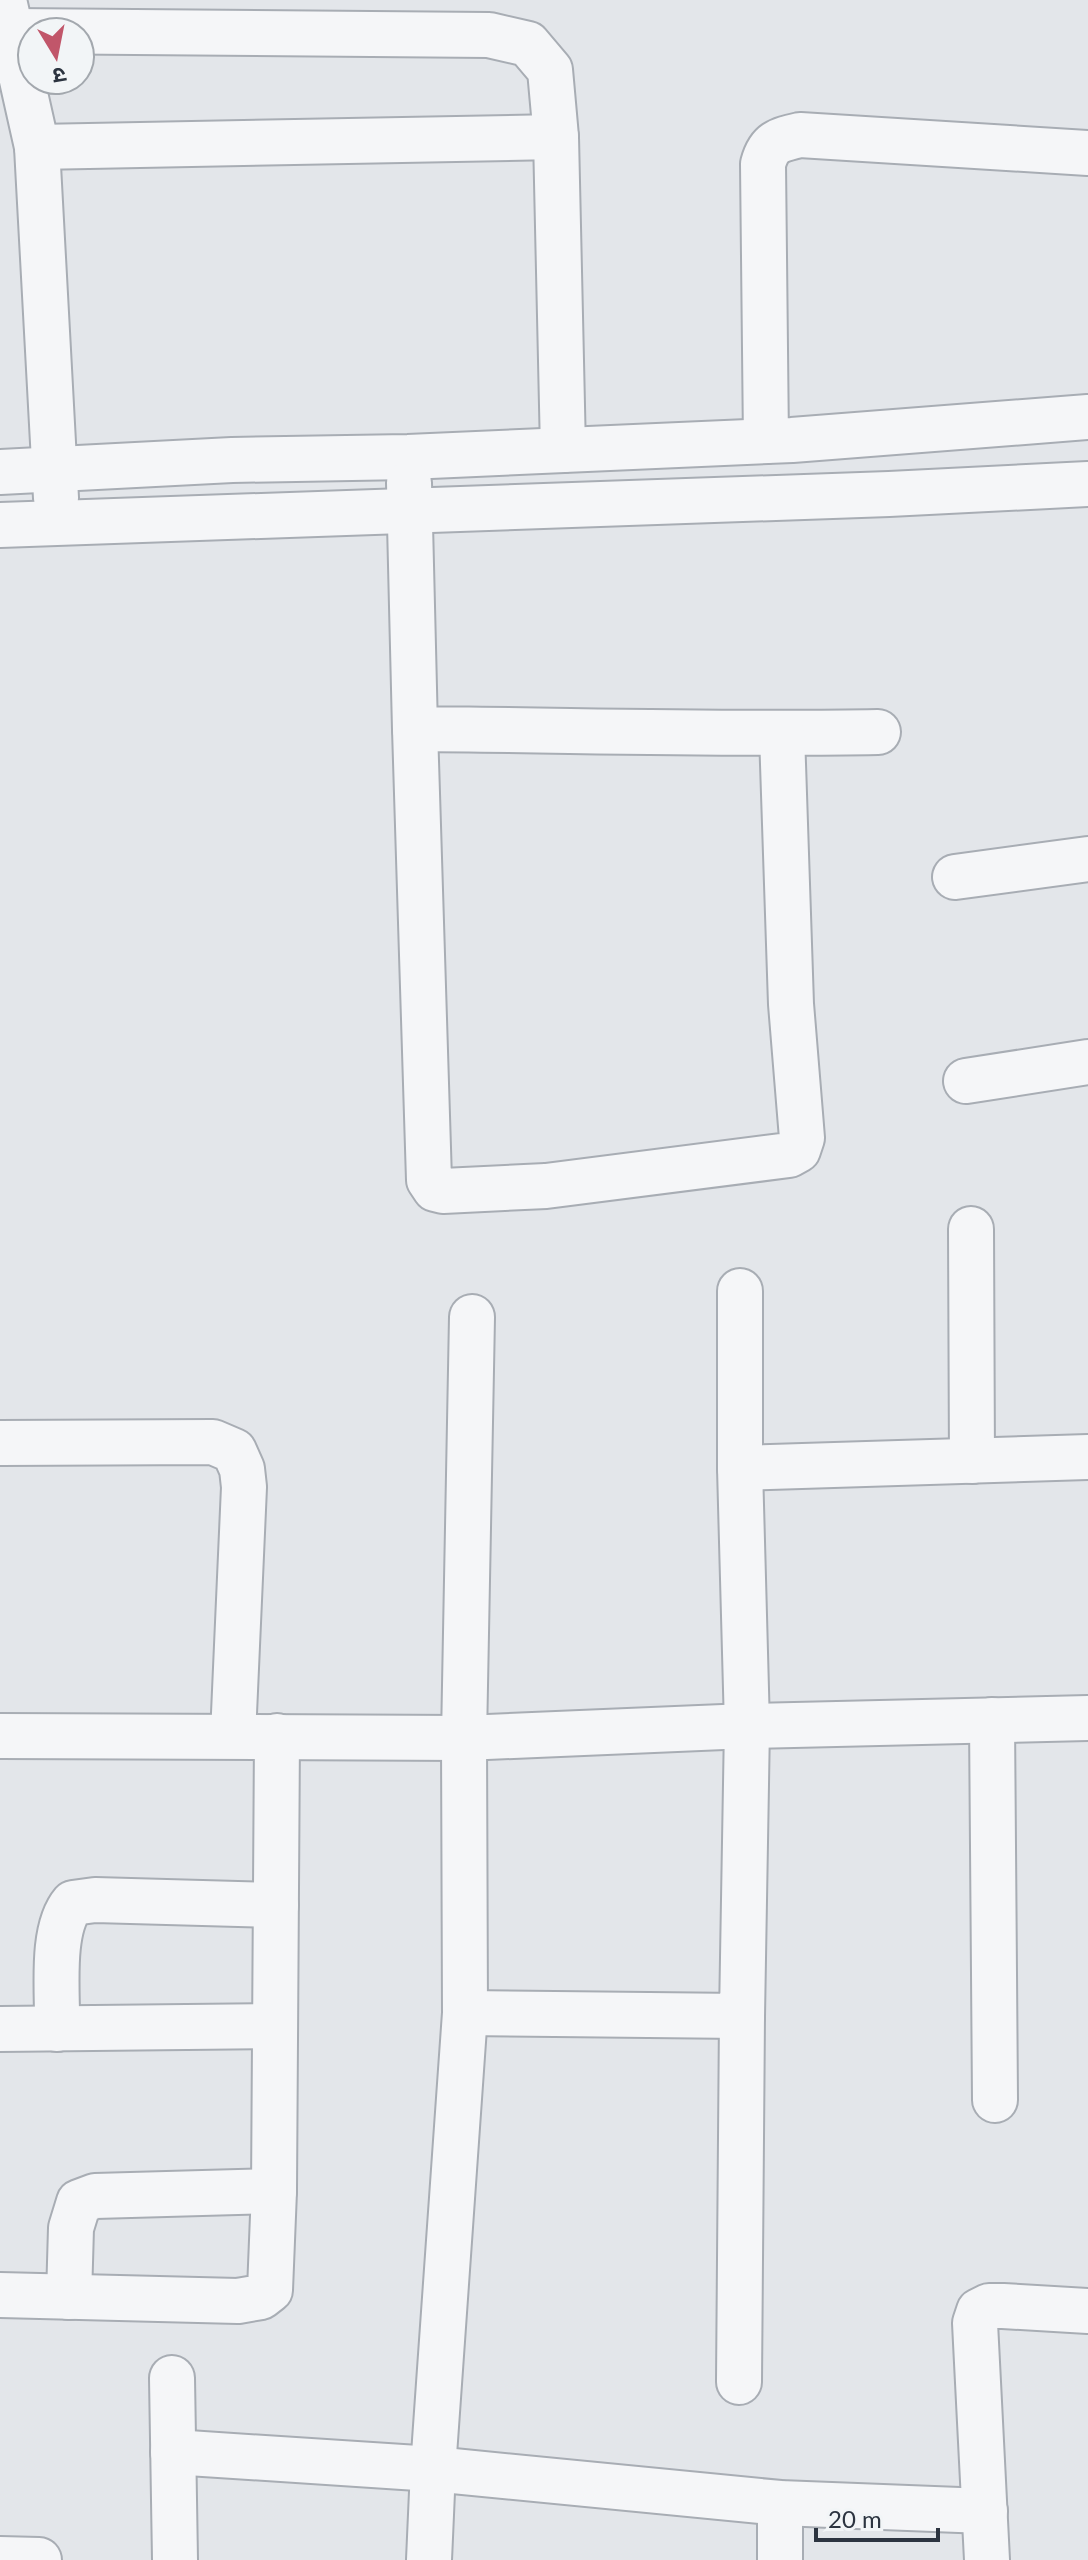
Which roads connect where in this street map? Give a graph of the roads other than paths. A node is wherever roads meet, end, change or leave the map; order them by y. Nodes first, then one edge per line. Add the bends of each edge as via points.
1 (8, 15) edge
2 (556, 137) junction
3 (37, 147) junction
4 (1088, 153) edge
5 (1088, 417) edge
6 (766, 441) junction
7 (563, 450) junction
8 (408, 457) junction
9 (54, 469) junction
10 (0, 472) edge
11 (1088, 484) edge
12 (409, 511) junction
13 (57, 524) junction
14 (0, 525) edge
15 (415, 729) junction
16 (878, 732) dead end
17 (782, 734) junction
18 (1088, 859) edge
19 (955, 877) dead end
20 (1088, 1062) edge
21 (966, 1081) dead end
22 (971, 1229) dead end
23 (740, 1291) dead end
24 (472, 1317) dead end
25 (0, 1443) edge
26 (1088, 1457) edge
27 (972, 1461) junction
28 (740, 1468) junction
29 (1088, 1718) edge
30 (992, 1720) junction
31 (747, 1726) junction
32 (0, 1736) edge
33 (233, 1736) junction
34 (277, 1736) junction
35 (464, 1738) junction
36 (276, 1905) junction
37 (465, 2013) junction
38 (742, 2016) junction
39 (275, 2026) junction
40 (0, 2029) edge
41 (57, 2029) junction
42 (995, 2100) dead end
43 (274, 2191) junction
44 (0, 2295) edge
45 (69, 2297) junction
46 (1088, 2311) edge
47 (172, 2378) dead end
48 (739, 2382) dead end
49 (173, 2452) junction
50 (433, 2469) junction
51 (780, 2503) junction
52 (985, 2511) junction
53 (0, 2559) edge
54 (39, 2560) edge
55 (175, 2560) edge
56 (429, 2560) edge
57 (780, 2560) edge
58 (987, 2560) edge

1 - 2 street via 489,35 528,44 550,70
1 - 3 street
2 - 3 street
2 - 7 street
3 - 9 street
4 - 6 street via 800,135 767,150
5 - 6 street
6 - 7 street
7 - 8 street
8 - 9 street
8 - 12 street
9 - 10 street
9 - 13 street
11 - 12 street
12 - 13 street
12 - 15 street
13 - 14 street
15 - 17 street
15 - 17 street via 429,1180 443,1191 546,1186 798,1150 802,1138 791,1004
16 - 17 street
18 - 19 street
20 - 21 street
22 - 27 street
23 - 28 street
24 - 35 street
25 - 33 street via 213,1442 234,1451 244,1487
26 - 27 street
27 - 28 street
28 - 31 street
29 - 30 street
30 - 31 street
30 - 42 street
31 - 35 street
31 - 38 street
32 - 33 street
33 - 34 street
34 - 35 street
34 - 36 street
35 - 37 street
36 - 39 street
36 - 41 street via 73,1903 59,1931
37 - 38 street
37 - 50 street
38 - 48 street
39 - 41 street
39 - 43 street
40 - 41 street
43 - 45 street via 95,2196 79,2202 71,2228
43 - 45 street via 272,2274 270,2290 261,2297
44 - 45 street
46 - 52 street via 1003,2306 979,2311 975,2323
47 - 49 street
49 - 50 street
49 - 55 street
50 - 51 street
50 - 56 street
51 - 52 street
51 - 57 street
52 - 58 street
53 - 54 street

